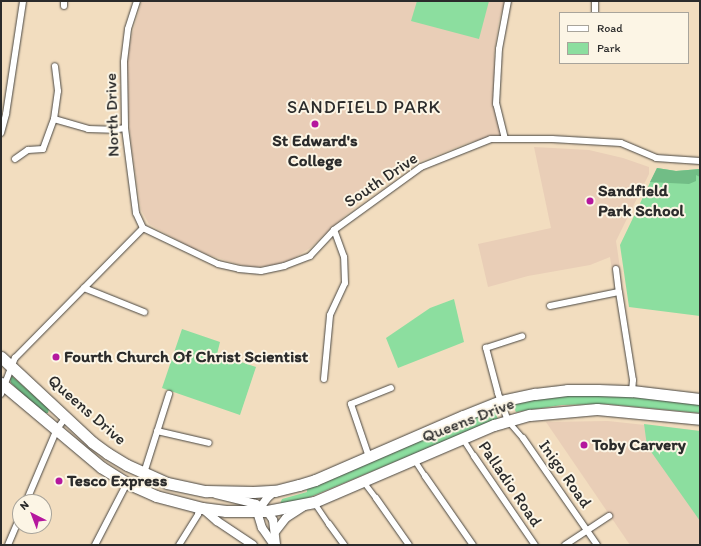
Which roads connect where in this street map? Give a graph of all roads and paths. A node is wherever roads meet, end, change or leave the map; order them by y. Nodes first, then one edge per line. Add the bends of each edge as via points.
1 (23, 1) edge
2 (137, 1) edge
3 (508, 1) edge
4 (595, 1) edge
5 (595, 12) edge
6 (55, 66) dead end
7 (4, 113) edge
8 (54, 119) junction
9 (125, 128) junction
10 (1, 133) edge
11 (505, 139) junction
12 (15, 159) dead end
13 (700, 160) edge
14 (143, 228) junction
15 (334, 230) junction
16 (616, 269) dead end
17 (84, 288) junction
18 (619, 292) junction
19 (550, 306) dead end
20 (144, 312) dead end
21 (522, 336) dead end
22 (1, 357) edge
23 (12, 366) junction
24 (324, 379) dead end
25 (2, 387) edge
26 (391, 388) dead end
27 (632, 391) junction
28 (169, 394) dead end
29 (700, 399) edge
30 (501, 401) junction
31 (66, 418) junction
32 (700, 419) edge
33 (508, 421) junction
34 (56, 429) junction
35 (157, 431) junction
36 (462, 438) junction
37 (522, 438) joint
38 (210, 443) dead end
39 (370, 456) junction
40 (474, 456) joint
41 (414, 459) junction
42 (144, 473) junction
43 (425, 476) joint
44 (364, 482) junction
45 (127, 483) junction
46 (206, 491) junction
47 (275, 491) junction
48 (29, 494) edge
49 (376, 498) joint
50 (311, 503) junction
51 (201, 507) junction
52 (262, 509) junction
53 (609, 516) dead end
54 (329, 524) joint
55 (587, 530) junction
56 (275, 532) junction
57 (13, 534) edge
58 (8, 545) edge
59 (95, 545) edge
60 (179, 545) edge
61 (253, 545) edge
62 (275, 545) edge
63 (344, 545) edge
64 (409, 545) edge
65 (472, 545) edge
66 (535, 545) edge
67 (565, 545) edge
68 (597, 545) edge

1 - 7 street
2 - 9 street, North Drive via 128,29 124,62
3 - 11 street via 499,49 496,104
4 - 5 street
6 - 8 street via 58,91
7 - 10 street
8 - 9 street via 88,129
8 - 12 street via 43,149 28,150
9 - 14 street, North Drive via 136,213
11 - 13 street, South Drive via 621,143 656,158
11 - 15 street, South Drive via 491,139 421,167
14 - 15 street, South Drive via 218,264 261,271 310,256
14 - 17 street
15 - 24 street via 344,257 344,282 330,315
16 - 18 street
17 - 20 street
17 - 23 street via 15,358
18 - 19 street
18 - 27 street via 633,380
21 - 30 street via 486,348
22 - 23 highway, Queens Drive
23 - 25 street
23 - 31 highway, Queens Drive
25 - 34 highway, Queens Drive
26 - 39 street via 351,404
27 - 29 highway, Queens Drive
27 - 30 highway, Queens Drive via 567,390
28 - 35 street
30 - 33 street
30 - 39 highway, Queens Drive
31 - 34 street
31 - 42 highway, Queens Drive via 107,453
32 - 33 highway, Queens Drive via 597,409 550,412
33 - 36 highway, Queens Drive
33 - 37 street, Inigo Road
34 - 45 highway, Queens Drive via 101,467
34 - 48 street
35 - 38 street
35 - 42 street
36 - 40 street, Palladio Road
36 - 41 highway, Queens Drive
37 - 55 street, Inigo Road
39 - 47 highway, Queens Drive via 315,480
40 - 66 street, Palladio Road
41 - 43 street
41 - 44 highway, Queens Drive
42 - 46 highway, Queens Drive via 167,483
43 - 65 street
44 - 49 street
44 - 50 highway, Queens Drive
45 - 51 highway, Queens Drive via 156,496
45 - 59 street
46 - 47 highway, Queens Drive
46 - 52 street
47 - 52 street, Queens Drive
49 - 64 street
50 - 52 highway, Queens Drive
50 - 54 street
50 - 56 street via 286,518
51 - 52 highway, Queens Drive via 226,511
51 - 60 street
51 - 61 street, Queens Drive
52 - 56 street via 273,520
52 - 62 street via 262,528
53 - 55 street
54 - 63 street
55 - 67 street
55 - 68 street, Inigo Road
56 - 62 street
57 - 58 street

